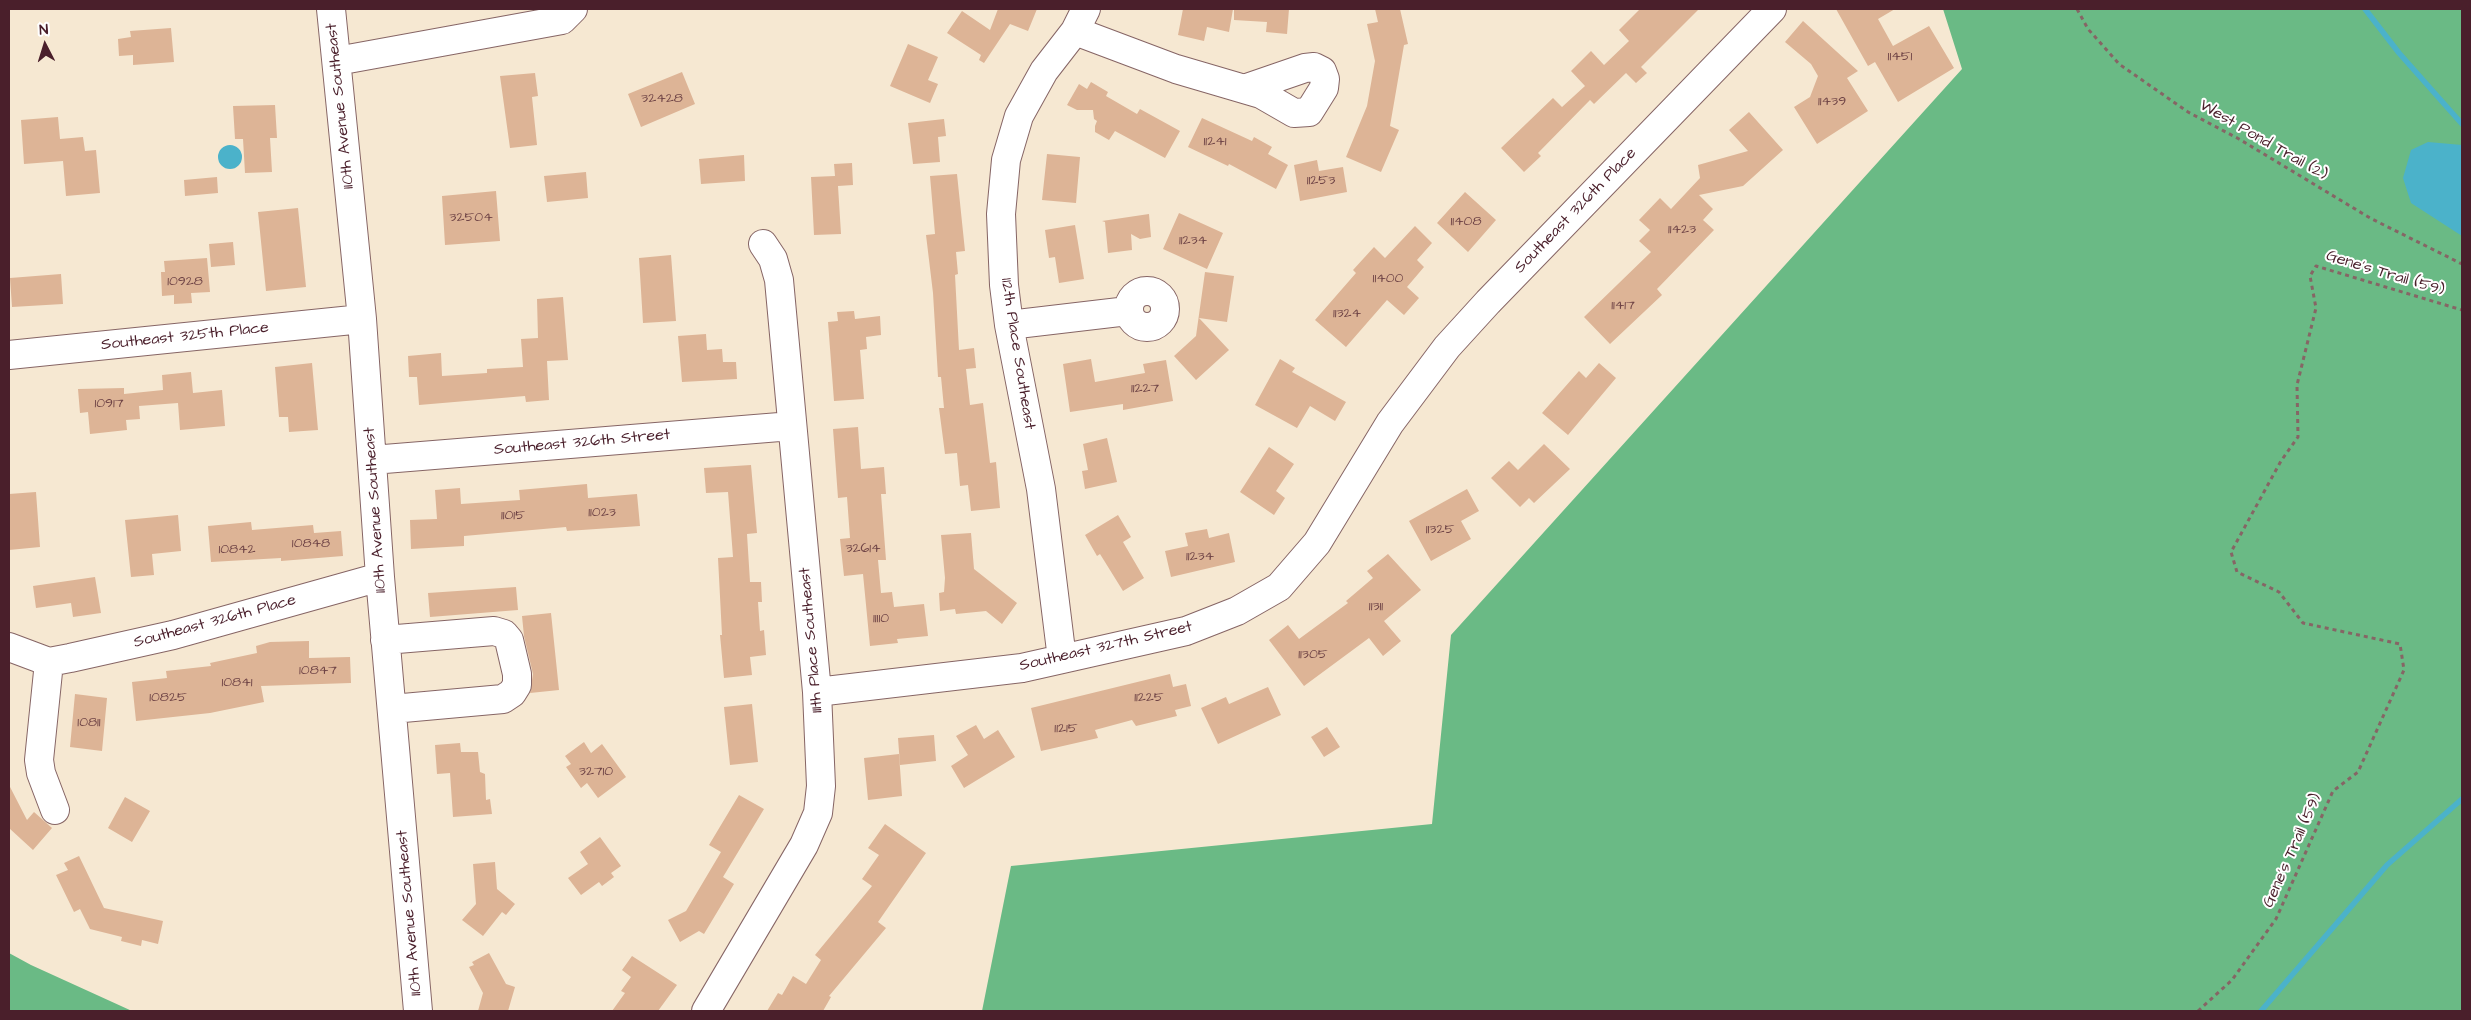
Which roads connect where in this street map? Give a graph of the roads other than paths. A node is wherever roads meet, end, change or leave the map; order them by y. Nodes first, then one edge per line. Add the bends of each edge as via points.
1 (331, 9) edge
2 (574, 9) edge
3 (1772, 9) edge
4 (1080, 20) edge
5 (337, 61) junction
6 (1244, 88) dead end
7 (764, 244) dead end
8 (1128, 311) dead end
9 (362, 319) junction
10 (1009, 325) junction
11 (9, 355) edge
12 (1390, 423) joint
13 (792, 426) junction
14 (372, 460) junction
15 (380, 577) junction
16 (385, 640) junction
17 (9, 647) edge
18 (1062, 659) junction
19 (49, 662) junction
20 (817, 692) junction
21 (392, 709) junction
22 (55, 810) dead end
23 (418, 1011) edge
24 (706, 1011) edge

1 - 5 street, 110th Avenue Southeast
2 - 5 street via 562,20
3 - 12 street, Southeast 326th Place via 1488,302 1447,347
4 - 6 street via 1176,69
4 - 10 street, 112th Place Southeast via 1028,97 1009,147 1001,221
5 - 9 street, 110th Avenue Southeast
7 - 13 street, 111th Place Southeast via 773,259 779,280
8 - 10 street
9 - 11 street, Southeast 325th Place
9 - 14 street, 110th Avenue Southeast
10 - 18 street, 112th Place Southeast via 1041,489
12 - 18 street, Southeast 327th Street via 1316,543 1279,587 1237,611 1186,631
13 - 14 street, Southeast 326th Street
13 - 20 street, 111th Place Southeast
14 - 15 street, 110th Avenue Southeast
15 - 16 street, 110th Avenue Southeast
15 - 19 street, Southeast 326th Place via 173,635
16 - 21 street, 110th Avenue Southeast
16 - 21 street via 494,631 504,634 509,640 516,674 517,685 503,699
17 - 19 street
18 - 20 street, Southeast 327th Street via 1022,668
19 - 22 street via 39,760
20 - 24 street, 111th Place Southeast via 822,768 815,822 794,865
21 - 23 street, 110th Avenue Southeast

